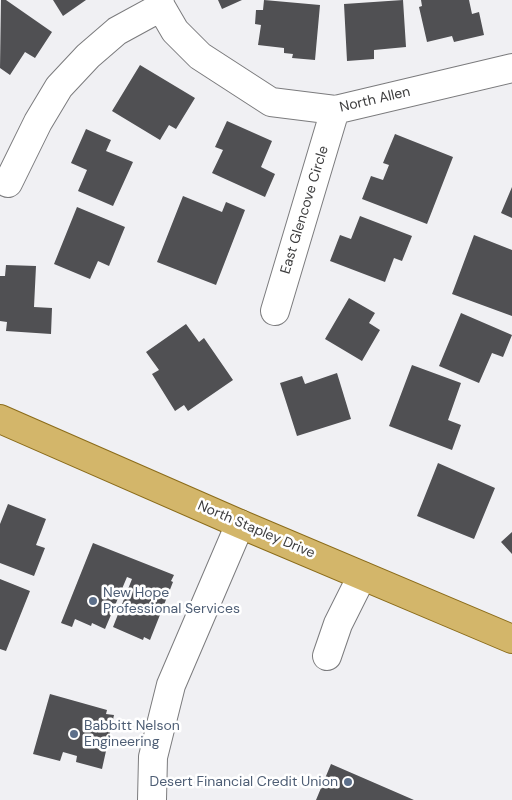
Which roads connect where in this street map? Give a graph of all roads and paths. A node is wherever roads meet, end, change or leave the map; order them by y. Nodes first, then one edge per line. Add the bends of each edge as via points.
1 (160, 3) edge
2 (512, 68) edge
3 (335, 110) junction
4 (8, 183) dead end
5 (275, 311) dead end
6 (0, 419) edge
7 (240, 524) junction
8 (362, 576) junction
9 (512, 639) edge
10 (327, 656) dead end
11 (152, 800) edge

1 - 3 street, North Allen via 175,31 200,56 271,102
1 - 4 street via 117,31 59,87
2 - 3 street, North Allen
3 - 5 street, East Glencove Circle
6 - 7 main road, North Stapley Drive
7 - 8 main road, North Stapley Drive
7 - 11 street via 171,685 153,756
8 - 9 main road, North Stapley Drive
8 - 10 street via 338,624

